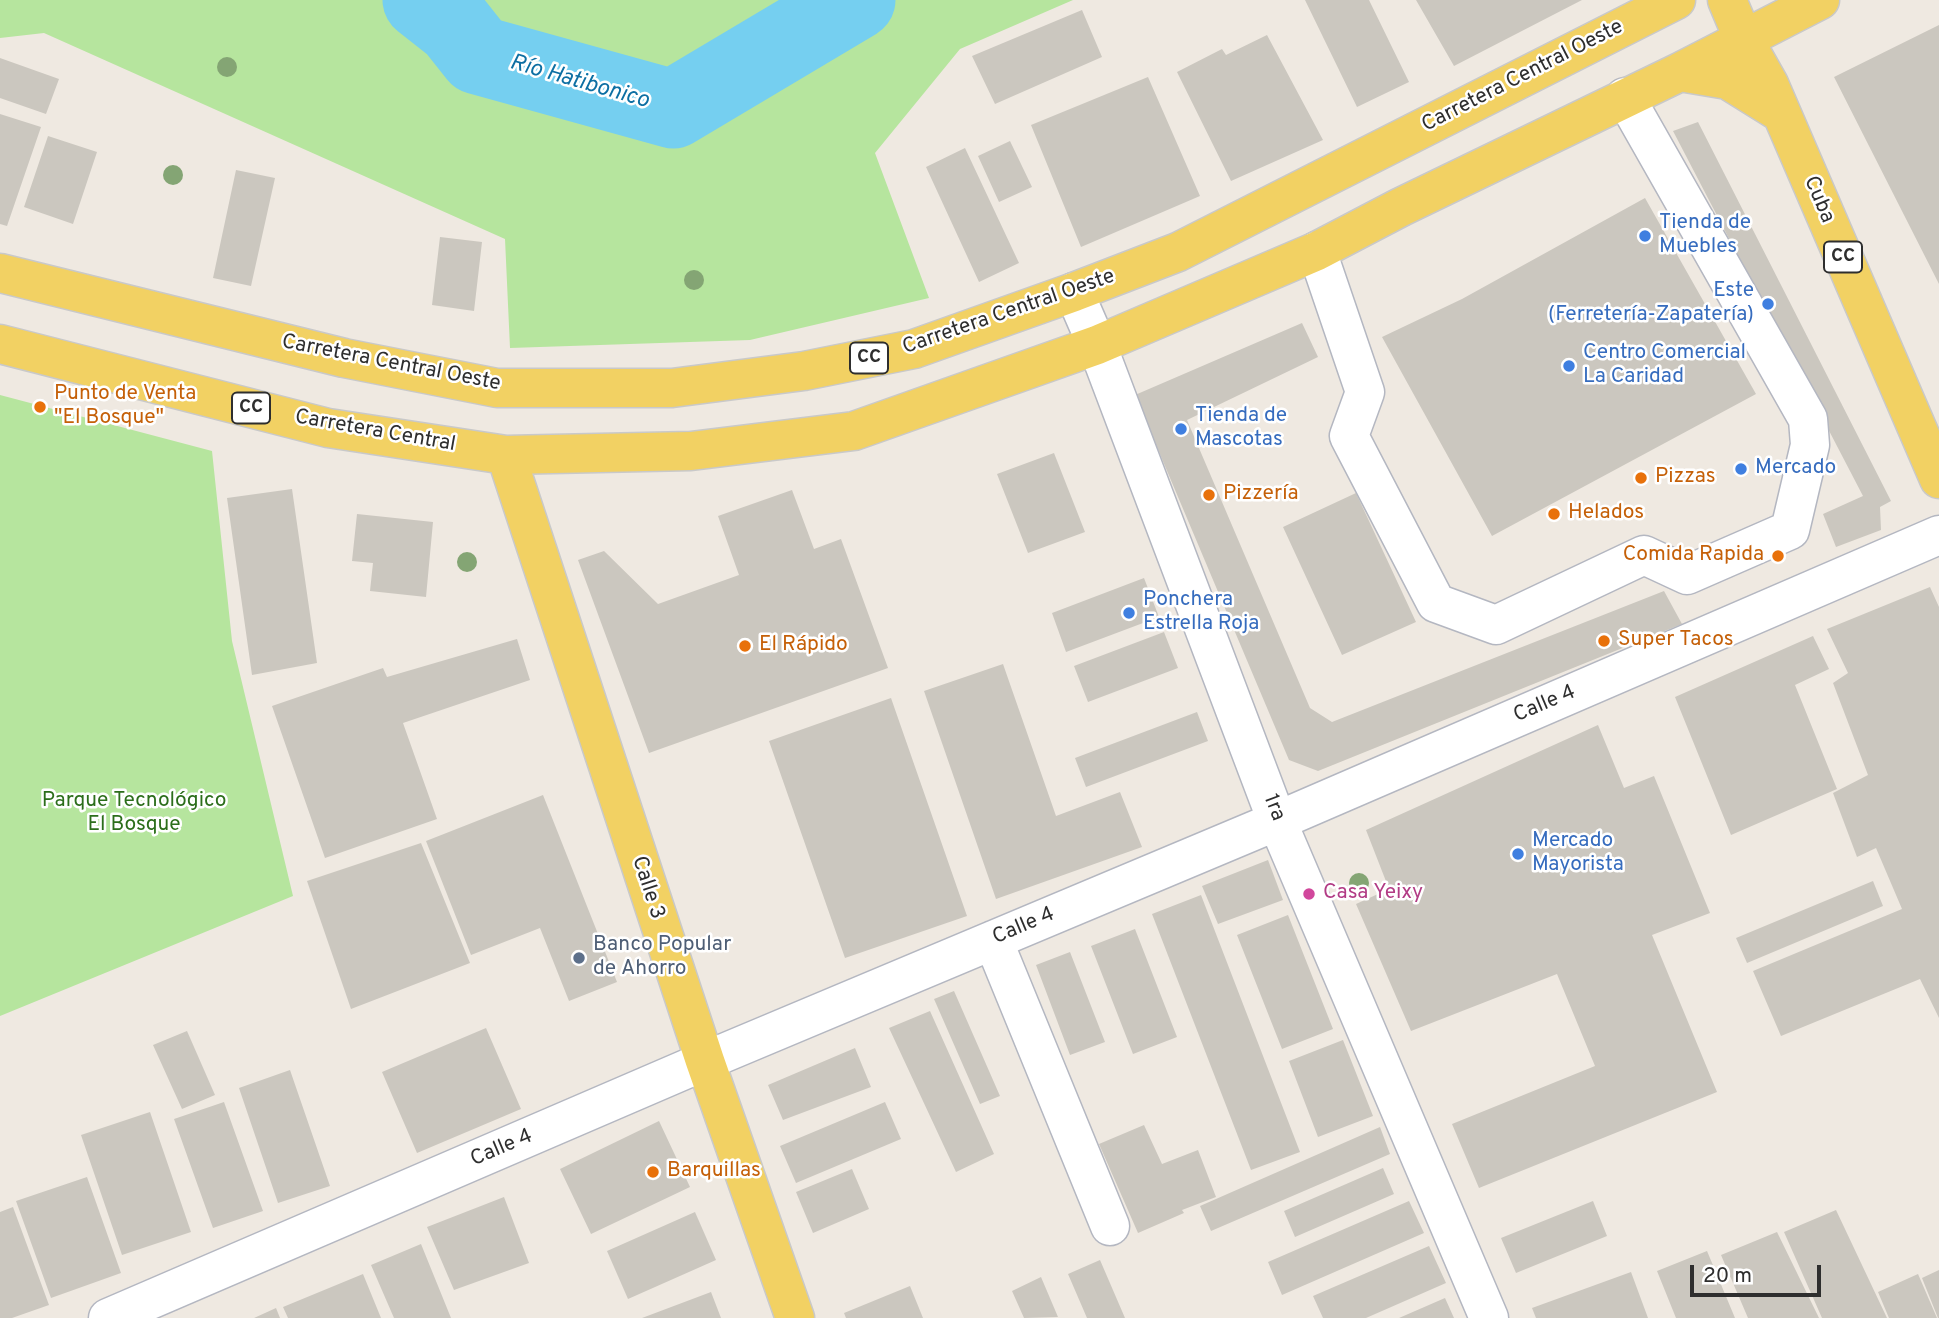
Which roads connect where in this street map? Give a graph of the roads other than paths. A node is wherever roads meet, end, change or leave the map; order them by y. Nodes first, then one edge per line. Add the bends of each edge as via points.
1 (1676, 0) edge
2 (1727, 0) edge
3 (1820, 0) edge
4 (1743, 38) junction
5 (1680, 72) junction
6 (1625, 97) junction
7 (1781, 113) junction
8 (1317, 251) junction
9 (0, 273) edge
10 (1074, 292) junction
11 (0, 344) edge
12 (1097, 345) junction
13 (506, 455) junction
14 (1939, 478) edge
15 (1939, 535) edge
16 (1277, 821) junction
17 (993, 940) junction
18 (705, 1061) junction
19 (1111, 1226) dead end
20 (108, 1318) edge
21 (795, 1318) edge
22 (1489, 1318) edge

1 - 10 main road, Carretera Central Oeste / CC via 1178,252
2 - 4 main road, Cuba
3 - 4 main road
4 - 5 main road, CC
4 - 7 main road, Cuba / CC
5 - 6 main road, CC
5 - 7 main road via 1728,80
6 - 8 main road, CC
6 - 8 street via 1808,419 1810,445 1790,530 1688,575 1644,555 1496,625 1436,603 1349,436 1365,391
7 - 14 main road, Cuba / CC
8 - 12 main road, CC
9 - 10 main road, Carretera Central Oeste / CC via 344,358 497,388 672,388 803,371 914,349
10 - 12 street, 1ra
11 - 13 main road, Carretera Central / CC via 328,428
12 - 13 main road, CC via 855,431 691,451
12 - 16 street, 1ra
13 - 18 main road, Calle 3
15 - 16 street, Calle 4
16 - 17 street, Calle 4
16 - 22 street, 1ra
17 - 18 street, Calle 4
17 - 19 street
18 - 20 street, Calle 4
18 - 21 main road, Calle 3

